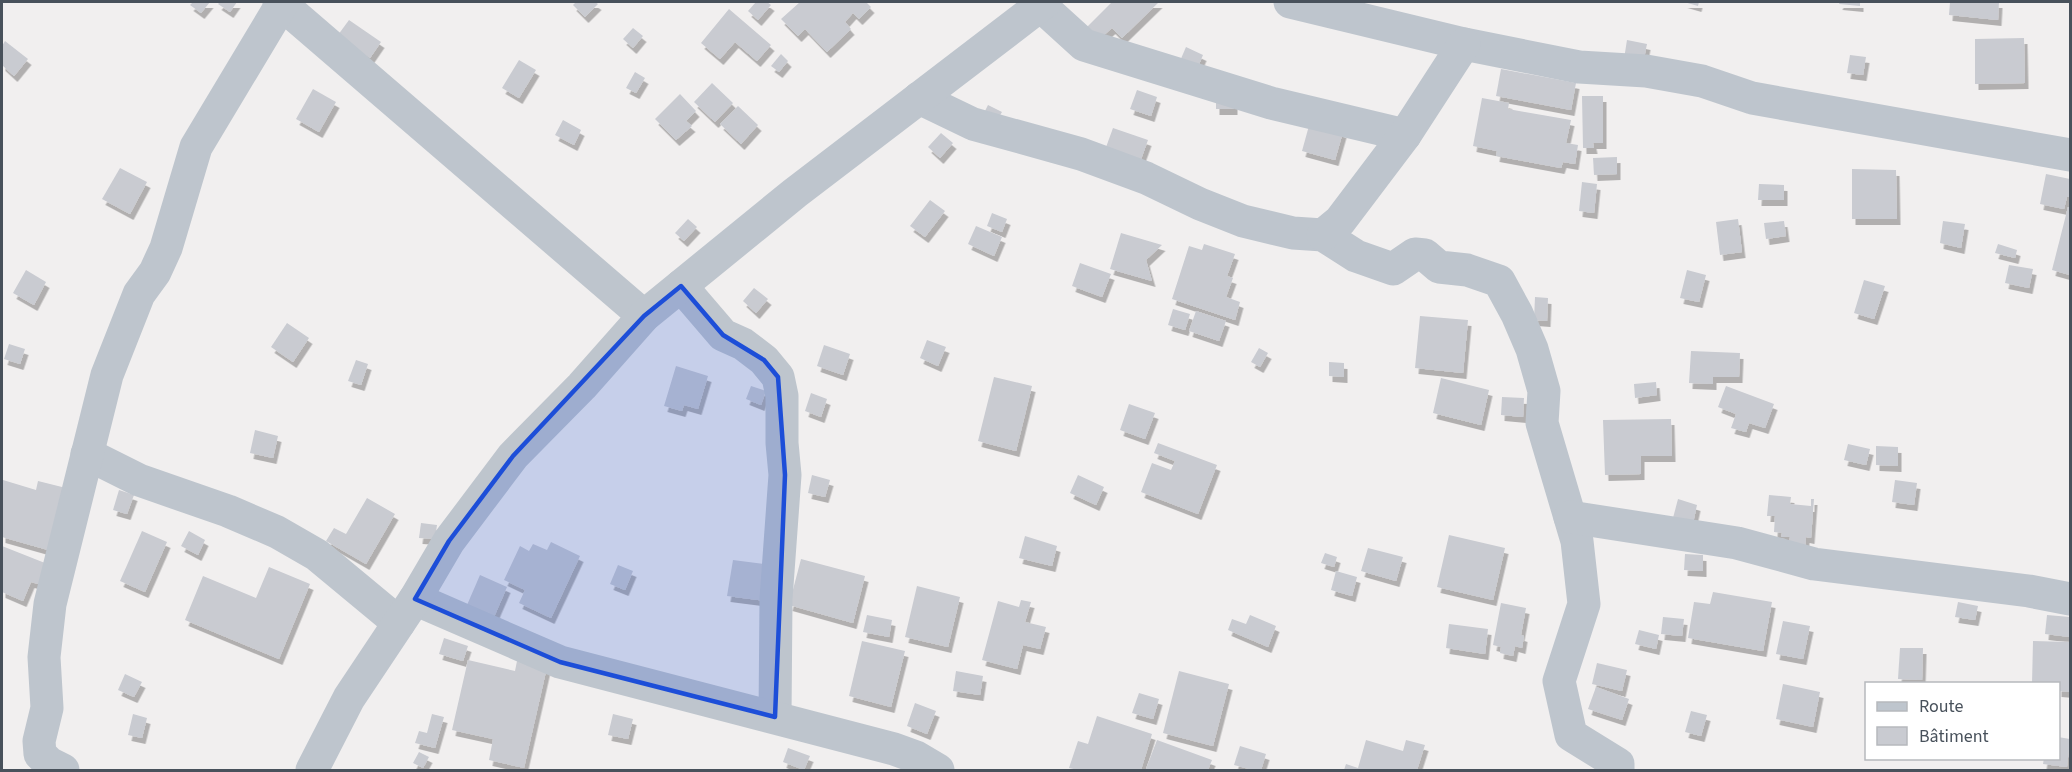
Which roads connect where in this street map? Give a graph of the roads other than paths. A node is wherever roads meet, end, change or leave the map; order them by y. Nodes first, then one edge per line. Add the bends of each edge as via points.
1 (281, 2) edge
2 (1290, 2) edge
3 (1042, 3) edge
4 (1464, 44) junction
5 (919, 98) junction
6 (1405, 135) junction
7 (2070, 155) edge
8 (1323, 235) junction
9 (681, 286) junction
10 (644, 316) junction
11 (87, 454) junction
12 (1570, 516) junction
13 (2070, 599) edge
14 (407, 611) junction
15 (775, 717) junction
16 (63, 771) edge
17 (312, 771) edge
18 (938, 771) edge
19 (1618, 771) edge

1 - 10 street
1 - 11 street via 196,147 166,248 139,294 107,375
2 - 4 street
3 - 5 street
3 - 6 street via 1084,45 1271,103
4 - 6 street
4 - 7 street via 1579,66 1646,71 1702,81 1752,98
5 - 8 street via 973,124 1081,154 1146,178 1243,221 1293,233
5 - 9 street
6 - 8 street via 1340,221
8 - 12 street via 1382,267 1393,269 1415,254 1425,255 1440,267 1467,270 1499,281 1532,349 1544,391 1542,423
9 - 10 street
9 - 15 street via 723,335 764,360 778,377 785,475 776,599
10 - 14 street via 513,456 449,541
11 - 14 street via 139,480 277,532
11 - 16 street via 50,604 44,657 46,708 40,754
12 - 13 street via 1737,543 1814,564
12 - 19 street via 1584,604 1559,681 1571,735 1618,764
14 - 15 street via 560,662
14 - 17 street via 348,698
15 - 18 street via 894,749

